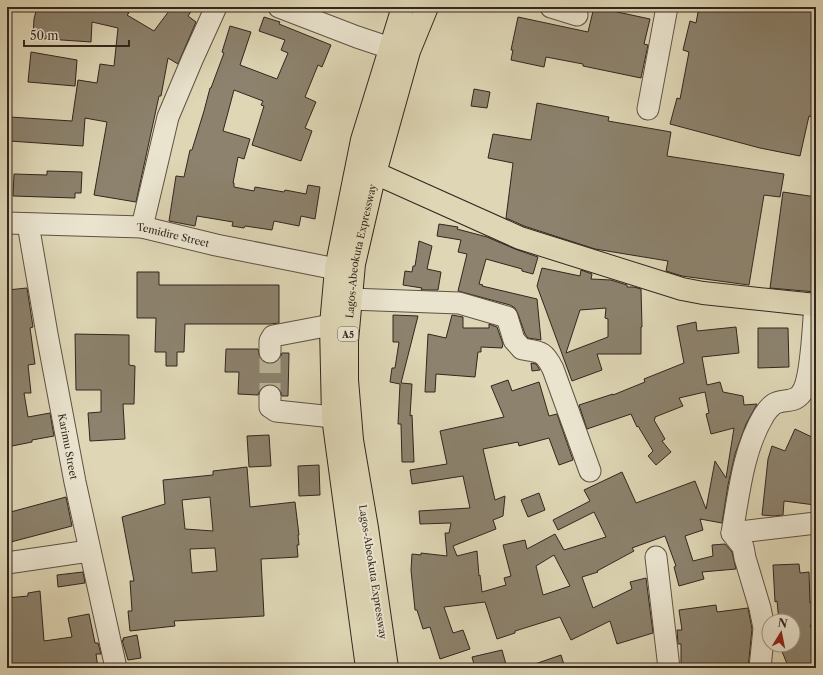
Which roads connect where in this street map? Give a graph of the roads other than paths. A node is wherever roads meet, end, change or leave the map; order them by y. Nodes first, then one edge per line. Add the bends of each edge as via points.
1 (216, 7) edge
2 (280, 7) edge
3 (403, 7) edge
4 (427, 7) edge
5 (551, 7) edge
6 (667, 7) edge
7 (577, 15) dead end
8 (390, 48) junction
9 (648, 109) dead end
10 (375, 173) junction
11 (7, 223) edge
12 (28, 224) junction
13 (142, 227) junction
14 (336, 269) junction
15 (350, 299) junction
16 (815, 305) edge
17 (331, 325) junction
18 (270, 352) tunnel mouth
19 (270, 396) tunnel mouth
20 (333, 417) junction
21 (590, 471) dead end
22 (816, 523) edge
23 (732, 533) junction
24 (89, 551) junction
25 (656, 558) dead end
26 (7, 563) edge
27 (116, 668) edge
28 (368, 668) edge
29 (387, 668) edge
30 (668, 668) edge
31 (760, 668) edge

1 - 13 street via 168,117
2 - 8 street
3 - 8 main road, Lagos-Abeokuta Expressway / A5
4 - 10 main road, Lagos-Abeokuta Expressway / A5 via 409,51
5 - 7 street
6 - 9 street
8 - 14 main road, Lagos-Abeokuta Expressway / A5 via 362,140
10 - 15 main road, Lagos-Abeokuta Expressway / A5 via 354,264
10 - 16 main road via 520,238 682,289
11 - 12 street, Temidire Street
12 - 13 street, Temidire Street
12 - 24 street, Karimu Street via 46,334
13 - 14 street, Temidire Street
14 - 17 main road, Lagos-Abeokuta Expressway / A5
15 - 21 street via 459,303 507,317 514,340 522,349 546,356
15 - 29 main road, Lagos-Abeokuta Expressway / A5 via 347,341 349,413
16 - 23 street via 808,376 801,395 793,400 775,403 761,421 743,468
17 - 18 street via 273,336 270,341
17 - 20 main road, Lagos-Abeokuta Expressway / A5
19 - 20 street via 270,407 276,411
20 - 28 main road, Lagos-Abeokuta Expressway / A5
22 - 23 street
23 - 31 street via 743,547 760,608 764,628
24 - 26 street
24 - 27 street, Karimu Street
25 - 30 street

